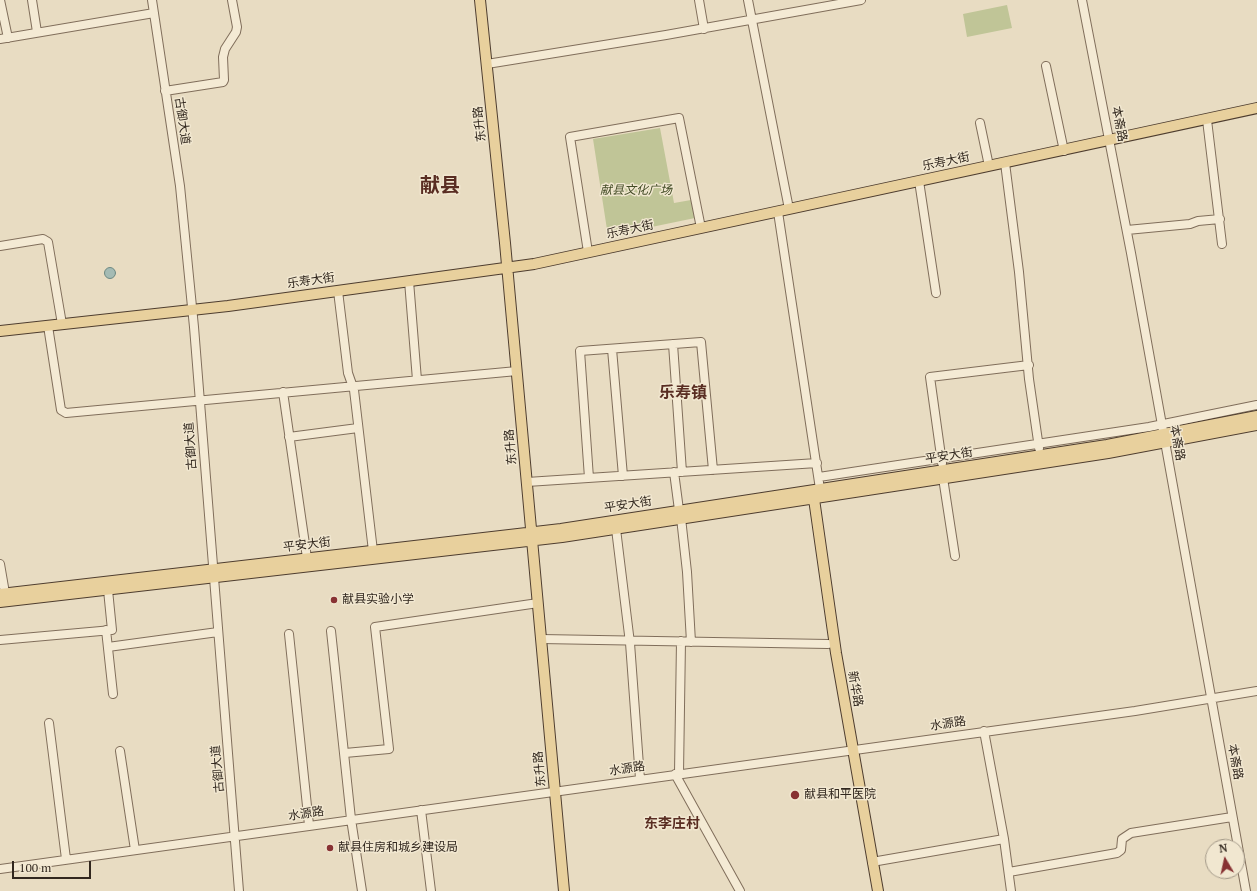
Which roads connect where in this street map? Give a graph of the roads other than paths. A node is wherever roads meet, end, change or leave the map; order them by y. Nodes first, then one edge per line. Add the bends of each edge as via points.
1 (0, 0) edge
2 (32, 0) edge
3 (152, 0) edge
4 (232, 0) edge
5 (480, 0) edge
6 (698, 0) edge
7 (748, 0) edge
8 (861, 0) edge
9 (1082, 0) edge
10 (154, 13) junction
11 (752, 21) junction
12 (704, 29) junction
13 (37, 32) junction
14 (4, 38) edge
15 (487, 64) junction
16 (1046, 66) dead end
17 (166, 91) junction
18 (1257, 108) edge
19 (1207, 120) junction
20 (980, 123) dead end
21 (1110, 141) junction
22 (1064, 151) junction
23 (1005, 163) junction
24 (989, 166) junction
25 (919, 181) junction
26 (789, 209) junction
27 (778, 212) junction
28 (1220, 219) junction
29 (701, 228) junction
30 (1127, 230) junction
31 (1222, 244) dead end
32 (0, 246) edge
33 (588, 252) junction
34 (508, 268) junction
35 (409, 281) junction
36 (338, 291) junction
37 (936, 293) dead end
38 (192, 310) junction
39 (62, 324) junction
40 (48, 326) junction
41 (0, 331) edge
42 (673, 344) junction
43 (612, 348) junction
44 (1029, 365) junction
45 (517, 371) junction
46 (417, 380) junction
47 (352, 385) junction
48 (283, 392) junction
49 (200, 401) junction
50 (1257, 405) edge
51 (1257, 416) edge
52 (1257, 425) edge
53 (358, 428) junction
54 (1163, 434) junction
55 (289, 437) junction
56 (1038, 444) junction
57 (1040, 455) junction
58 (941, 458) junction
59 (816, 463) junction
60 (713, 470) junction
61 (678, 472) junction
62 (943, 474) junction
63 (623, 476) junction
64 (819, 477) junction
65 (590, 478) junction
66 (527, 482) junction
67 (812, 493) junction
68 (680, 514) junction
69 (616, 528) junction
70 (532, 536) junction
71 (373, 551) junction
72 (955, 556) dead end
73 (307, 558) junction
74 (0, 564) edge
75 (214, 574) junction
76 (108, 590) junction
77 (2, 596) edge
78 (538, 603) junction
79 (106, 630) junction
80 (331, 631) dead end
81 (218, 632) junction
82 (289, 634) dead end
83 (542, 639) junction
84 (0, 640) edge
85 (630, 641) junction
86 (681, 642) junction
87 (691, 642) junction
88 (828, 644) junction
89 (108, 647) junction
90 (1257, 691) edge
91 (113, 694) dead end
92 (1211, 699) junction
93 (49, 723) dead end
94 (984, 731) junction
95 (849, 750) junction
96 (120, 751) dead end
97 (345, 754) junction
98 (677, 774) junction
99 (640, 779) junction
100 (555, 791) junction
101 (421, 810) junction
102 (1232, 817) junction
103 (351, 819) junction
104 (309, 825) junction
105 (235, 836) junction
106 (1004, 839) junction
107 (134, 850) junction
108 (66, 859) junction
109 (872, 862) junction
110 (0, 869) edge
111 (1009, 872) junction
112 (239, 891) edge
113 (362, 891) edge
114 (431, 891) edge
115 (564, 891) edge
116 (740, 891) edge
117 (871, 891) edge
118 (878, 891) edge
119 (1012, 891) edge
120 (1246, 891) edge

1 - 14 street
2 - 13 street
3 - 10 street, 古御大道
4 - 17 street via 237,27 225,49 223,82
5 - 15 main road, 东升路
6 - 12 street
7 - 11 street
8 - 11 street
9 - 21 street, 本斋路
10 - 13 street
10 - 17 street, 古御大道
11 - 12 street
11 - 26 street
12 - 15 street
13 - 14 street
15 - 34 main road, 东升路
16 - 22 street
17 - 38 street, 古御大道 via 180,186
18 - 19 main road, 乐寿大街
19 - 21 main road, 乐寿大街
19 - 28 street
20 - 24 street
21 - 22 main road, 乐寿大街
21 - 30 street, 本斋路
22 - 23 main road, 乐寿大街
23 - 24 main road, 乐寿大街
23 - 44 street
24 - 25 main road, 乐寿大街
25 - 26 main road, 乐寿大街
25 - 37 street
26 - 27 main road, 乐寿大街
27 - 29 main road, 乐寿大街
27 - 59 street
28 - 30 street
28 - 31 street
29 - 33 main road, 乐寿大街
29 - 33 street via 679,118 570,137
30 - 54 street, 本斋路
32 - 39 street via 43,239 48,242
33 - 34 main road, 乐寿大街
34 - 35 main road, 乐寿大街
34 - 45 main road, 东升路
35 - 36 main road, 乐寿大街
35 - 46 street
36 - 38 main road, 乐寿大街
36 - 47 street via 348,373
38 - 39 main road, 乐寿大街
38 - 49 street, 古御大道
39 - 40 main road, 乐寿大街
40 - 41 main road, 乐寿大街
40 - 49 street via 62,412
42 - 43 street
42 - 60 street via 701,342
42 - 61 street
43 - 63 street
43 - 65 street via 580,351
44 - 56 street
44 - 58 street via 930,377
45 - 46 street
45 - 66 main road, 东升路
46 - 47 street
47 - 48 street
47 - 53 street
48 - 49 street
48 - 55 street
49 - 75 street, 古御大道
50 - 54 street
51 - 54 main road, 平安大街
52 - 54 main road, 平安大街
53 - 55 street
53 - 71 street
54 - 56 street
54 - 57 main road, 平安大街
54 - 62 main road, 平安大街
54 - 92 street, 本斋路
55 - 73 street
56 - 57 street
56 - 58 street
57 - 62 main road, 平安大街
58 - 62 street
58 - 64 street
59 - 60 street
59 - 64 street
60 - 61 street
61 - 63 street
61 - 68 street
62 - 67 main road, 平安大街
62 - 72 street
63 - 65 street
64 - 67 street
65 - 66 street
66 - 70 main road, 东升路
67 - 68 main road, 平安大街
67 - 88 main road, 新华路
67 - 95 main road, 新华路
68 - 69 main road, 平安大街
68 - 70 main road, 平安大街
68 - 87 street via 687,572
69 - 70 main road, 平安大街
69 - 85 street
70 - 71 main road, 平安大街
70 - 75 main road, 平安大街
70 - 78 main road, 东升路
71 - 73 main road, 平安大街
73 - 75 main road, 平安大街
74 - 77 street
75 - 76 main road, 平安大街
75 - 77 main road, 平安大街
75 - 81 street, 古御大道
76 - 77 main road, 平安大街
76 - 79 street via 112,630
78 - 83 main road, 东升路
78 - 97 street via 375,626 389,749
79 - 84 street
79 - 89 street
80 - 97 street
81 - 89 street
81 - 105 street, 古御大道
82 - 104 street
83 - 85 street
83 - 100 main road, 东升路
85 - 86 street
85 - 99 street
86 - 87 street
86 - 98 street
87 - 88 street
88 - 95 main road, 新华路
89 - 91 street
90 - 92 street, 水源路
92 - 94 street, 水源路
92 - 102 street, 本斋路
93 - 108 street
94 - 95 street, 水源路
94 - 106 street
95 - 98 street, 水源路
95 - 109 main road, 新华路
95 - 117 main road, 新华路
96 - 107 street
97 - 103 street
98 - 99 street, 水源路
98 - 116 street
99 - 100 street, 水源路
100 - 101 street, 水源路
100 - 115 main road, 东升路
101 - 103 street, 水源路
101 - 114 street
102 - 111 street via 1131,833 1122,839 1123,846 1117,853
102 - 120 street, 本斋路
103 - 104 street, 水源路
103 - 113 street
104 - 105 street, 水源路
105 - 107 street, 水源路
105 - 112 street, 古御大道
106 - 109 street
106 - 111 street
107 - 108 street, 水源路
108 - 110 street, 水源路
109 - 118 main road, 新华路
111 - 119 street

